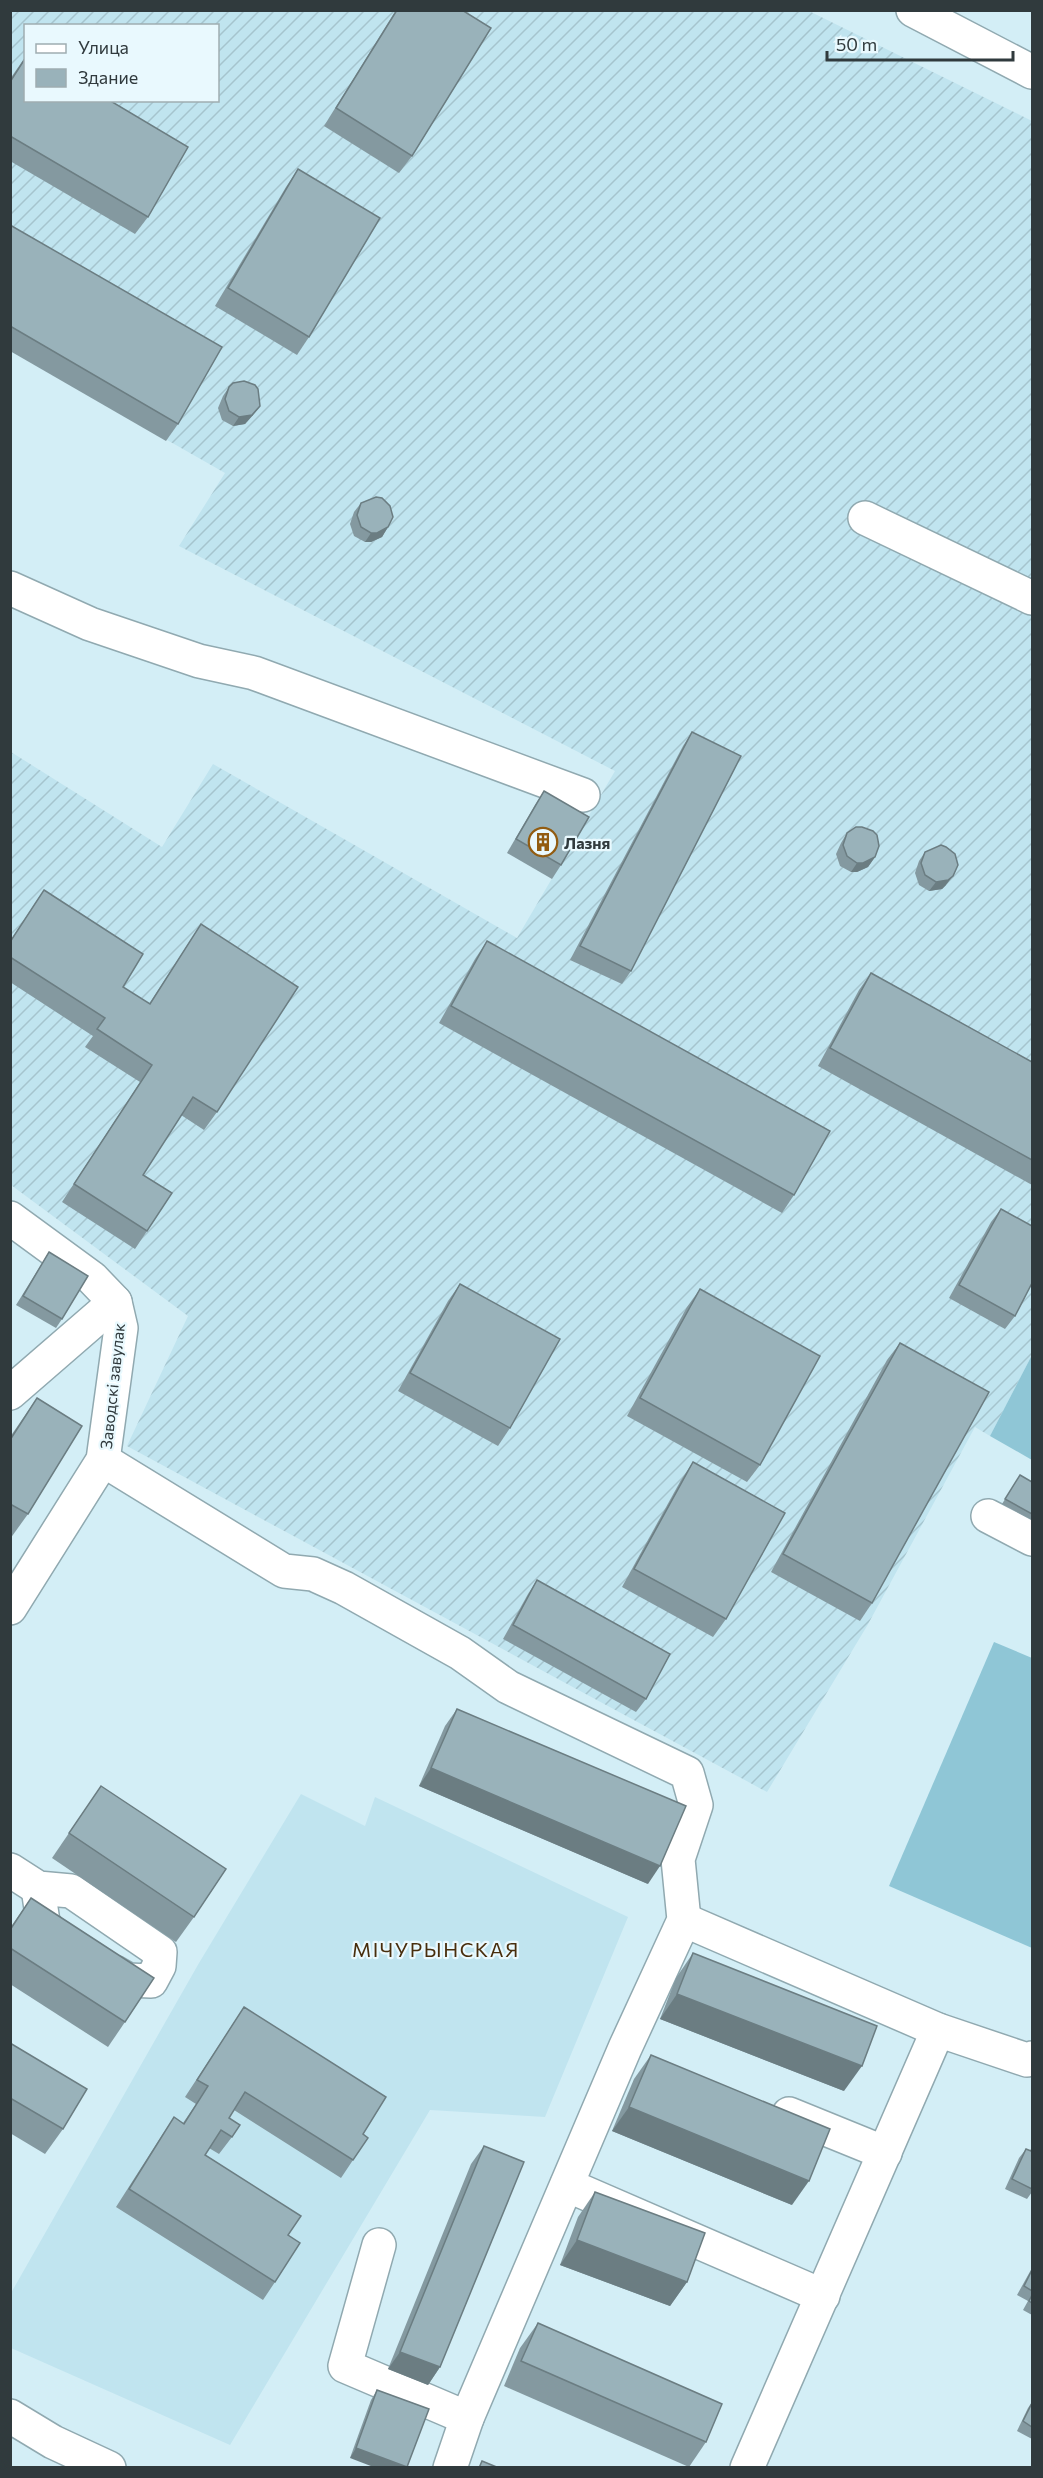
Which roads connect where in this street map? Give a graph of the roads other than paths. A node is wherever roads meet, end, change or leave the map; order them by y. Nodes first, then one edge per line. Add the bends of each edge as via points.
1 (913, 10) edge
2 (1032, 72) edge
3 (865, 518) dead end
4 (10, 588) edge
5 (1032, 598) edge
6 (584, 795) dead end
7 (10, 1218) edge
8 (115, 1302) junction
9 (10, 1393) edge
10 (103, 1460) junction
11 (988, 1516) dead end
12 (1032, 1539) edge
13 (10, 1608) edge
14 (10, 1870) edge
15 (38, 1888) dead end
16 (684, 1920) junction
17 (938, 2030) junction
18 (625, 2048) junction
19 (1032, 2058) edge
20 (658, 2061) edge
21 (766, 2105) edge
22 (885, 2153) junction
23 (567, 2185) junction
24 (379, 2245) dead end
25 (823, 2296) junction
26 (10, 2416) edge
27 (467, 2418) junction
28 (109, 2468) edge
29 (450, 2468) edge
30 (747, 2468) edge

1 - 2 street
3 - 5 street
4 - 6 street via 90,624 199,661 254,673
7 - 8 street, Заводскі завулак via 92,1278
8 - 9 street
8 - 10 street, Заводскі завулак via 121,1328
10 - 13 street
10 - 16 street via 284,1570 313,1574 344,1588 460,1653 508,1687 687,1773 696,1805 678,1859
11 - 12 street
14 - 15 street
16 - 17 street
16 - 18 street
17 - 19 street via 1027,2060
17 - 22 street
18 - 20 street
18 - 23 street
21 - 22 street
22 - 25 street
23 - 25 street
23 - 27 street
24 - 27 street via 345,2366
25 - 30 street
26 - 28 street via 53,2442
27 - 29 street

